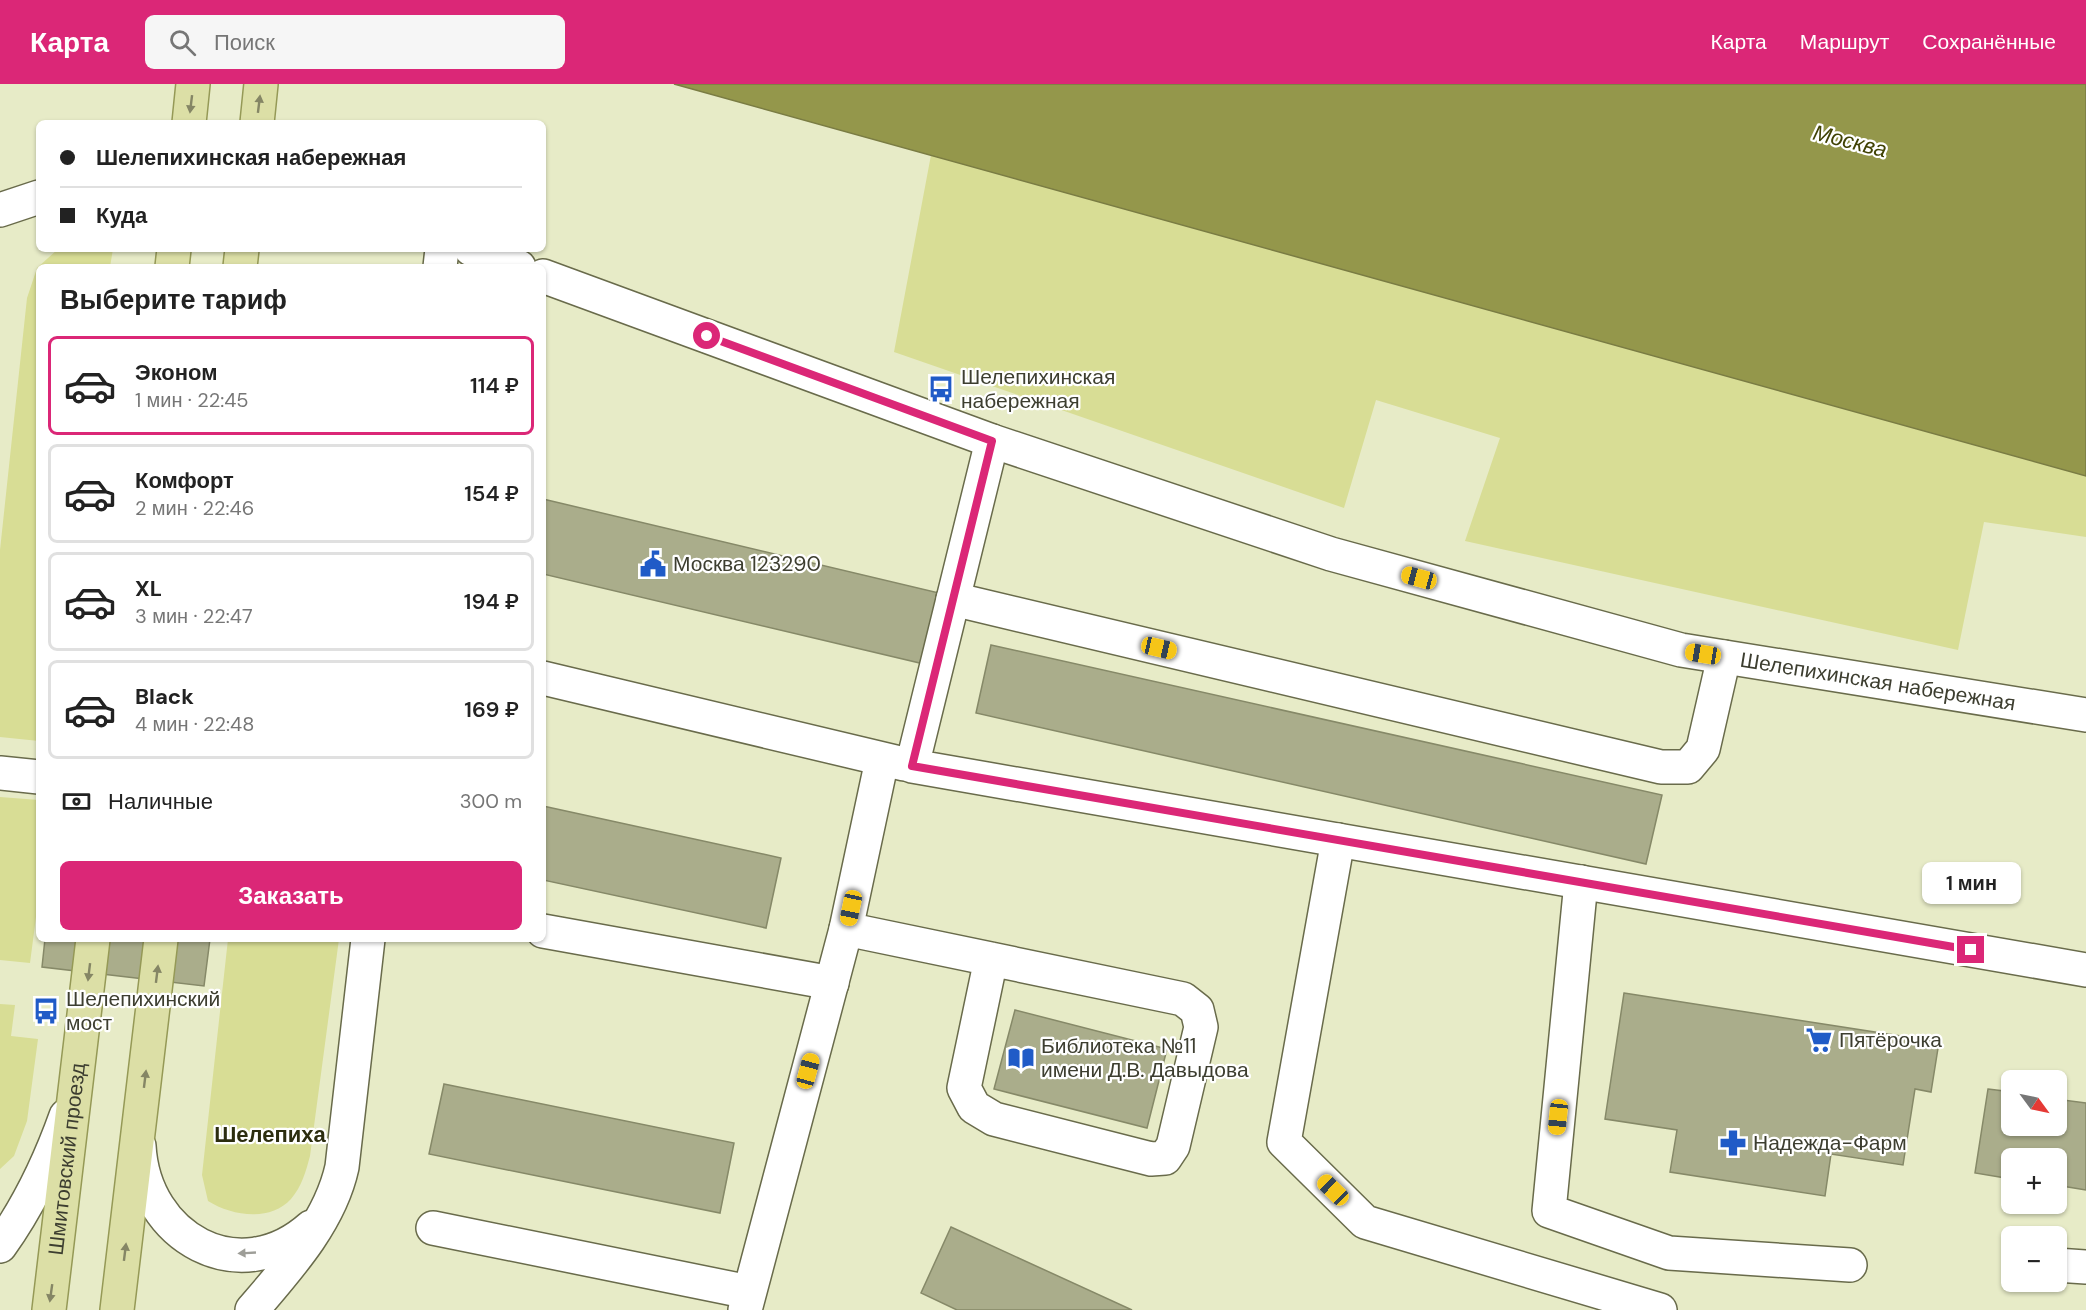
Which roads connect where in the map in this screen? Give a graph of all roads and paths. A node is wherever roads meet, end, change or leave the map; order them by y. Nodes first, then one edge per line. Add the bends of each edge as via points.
1 (194, 84) edge
2 (261, 84) edge
3 (189, 120) edge
4 (257, 120) edge
5 (36, 197) edge
6 (0, 210) edge
7 (479, 252) edge
8 (511, 264) edge
9 (546, 277) edge
10 (992, 441) junction
11 (953, 599) junction
12 (1724, 657) junction
13 (546, 679) edge
14 (2086, 715) edge
15 (897, 763) junction
16 (0, 773) edge
17 (36, 777) edge
18 (1338, 840) junction
19 (1581, 882) junction
20 (846, 929) junction
21 (546, 932) edge
22 (93, 942) edge
23 (161, 942) edge
24 (368, 942) edge
25 (991, 959) junction
26 (2086, 970) edge
27 (832, 983) junction
28 (76, 1089) junction
29 (138, 1137) junction
30 (40, 1177) junction
31 (0, 1204) edge
32 (329, 1204) junction
33 (433, 1228) dead end
34 (0, 1246) edge
35 (1850, 1265) dead end
36 (2067, 1267) edge
37 (2086, 1268) edge
38 (747, 1301) edge
39 (49, 1310) edge
40 (117, 1310) edge
41 (252, 1310) edge
42 (1660, 1310) edge

1 -> 3 main road
4 -> 2 main road
5 - 6 street
7 - 8 street
9 - 10 street, Шелепихинская набережная
10 - 11 street
10 - 12 street, Шелепихинская набережная via 1331,555 1681,650
11 - 12 street via 1661,767 1688,767 1703,749
11 - 15 street
12 - 14 street, Шелепихинская набережная
13 - 15 street
15 - 18 street
15 - 20 street
16 - 17 street
18 - 19 street
18 - 42 street via 1284,1142 1365,1222
19 - 26 street
19 - 35 street via 1549,1211 1669,1253
20 - 25 street
20 - 27 street
21 - 27 street
22 -> 28 main road, Шмитовский проезд
29 -> 23 main road
24 - 32 street via 342,1167
25 - 25 street via 1183,999 1197,1010 1201,1027 1173,1146 1166,1158 1151,1160 994,1119 974,1107 964,1088
27 - 38 street
28 - 30 street via 53,1154
28 -> 39 main road, Шмитовский проезд
32 -> 29 street via 303,1234 269,1251 229,1254 210,1249 176,1230 151,1198 144,1180
40 -> 29 main road
30 - 31 street
30 - 34 street
32 - 41 street via 304,1246
33 - 38 street
36 - 37 street

